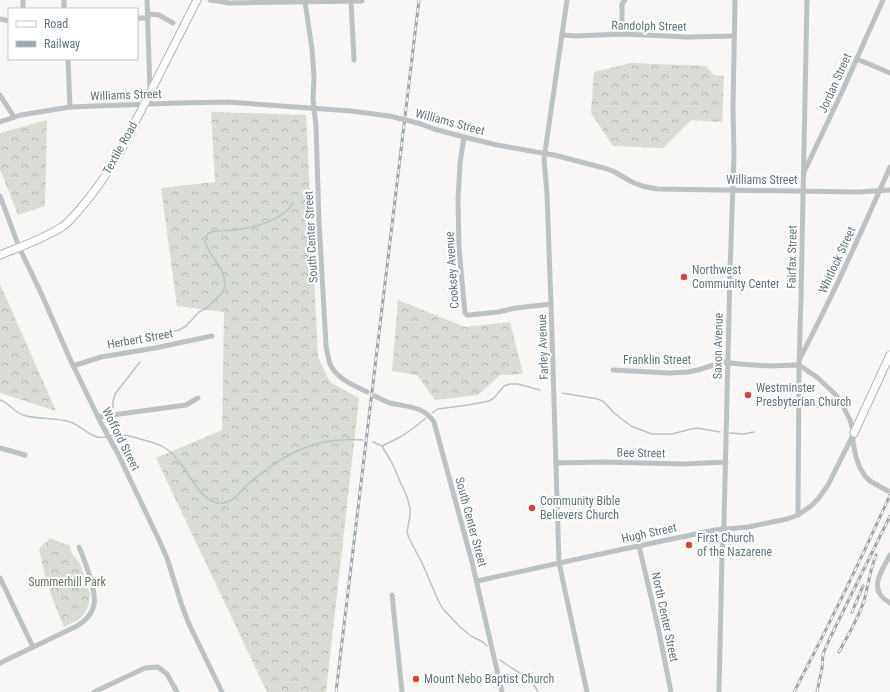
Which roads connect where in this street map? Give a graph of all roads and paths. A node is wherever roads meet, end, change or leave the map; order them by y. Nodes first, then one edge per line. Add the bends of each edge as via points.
1 (147, 0) edge
2 (197, 0) edge
3 (210, 0) edge
4 (567, 0) edge
5 (625, 0) edge
6 (735, 0) edge
7 (807, 0) edge
8 (883, 0) edge
9 (351, 1) edge
10 (362, 1) edge
11 (304, 2) junction
12 (148, 16) junction
13 (138, 18) edge
14 (173, 23) dead end
15 (622, 34) junction
16 (562, 35) junction
17 (734, 36) junction
18 (857, 59) junction
19 (68, 60) edge
20 (354, 60) dead end
21 (890, 74) edge
22 (150, 93) junction
23 (0, 95) edge
24 (144, 104) junction
25 (70, 107) junction
26 (314, 109) junction
27 (14, 117) junction
28 (0, 122) edge
29 (464, 137) junction
30 (544, 153) junction
31 (890, 167) edge
32 (804, 173) junction
33 (732, 190) junction
34 (890, 190) edge
35 (803, 191) junction
36 (880, 191) junction
37 (0, 196) edge
38 (19, 247) junction
39 (0, 255) edge
40 (551, 304) junction
41 (212, 336) dead end
42 (890, 355) edge
43 (728, 363) junction
44 (799, 363) junction
45 (73, 366) junction
46 (613, 370) dead end
47 (367, 392) dead end
48 (375, 396) dead end
49 (198, 398) dead end
50 (98, 417) junction
51 (854, 433) junction
52 (0, 448) edge
53 (25, 455) dead end
54 (726, 462) junction
55 (556, 463) junction
56 (888, 491) dead end
57 (798, 515) junction
58 (724, 529) junction
59 (639, 546) junction
60 (80, 547) dead end
61 (890, 555) edge
62 (559, 563) junction
63 (0, 578) edge
64 (476, 581) junction
65 (392, 595) dead end
66 (890, 602) edge
67 (33, 648) junction
68 (0, 663) edge
69 (94, 692) edge
70 (177, 692) edge
71 (222, 692) edge
72 (402, 692) edge
73 (502, 692) edge
74 (587, 692) edge
75 (670, 692) edge
76 (719, 692) edge

1 - 12 street
2 - 22 street, Textile Road
3 - 11 street via 229,3
4 - 16 street, Farley Avenue
5 - 15 street via 622,4
6 - 17 street, Saxon Avenue
7 - 32 street, Fairfax Street
8 - 18 street, Jordan Street
9 - 10 street
9 - 11 street
9 - 20 street
11 - 26 street, South Center Street via 312,49
12 - 13 street
12 - 14 street via 159,15
12 - 22 street
15 - 16 street, Randolph Street
15 - 17 street, Randolph Street
16 - 30 street, Farley Avenue
17 - 33 street, Saxon Avenue
18 - 21 street
18 - 32 street, Jordan Street
19 - 25 street
22 - 24 street, Textile Road
23 - 27 street
24 - 25 street, Williams Street
24 - 26 street, Williams Street via 227,102
24 - 38 street, Textile Road via 115,161 80,209 62,227
25 - 27 street, Williams Street
26 - 29 street, Williams Street, bridge via 389,116
26 - 47 street, South Center Street via 328,354 330,363 339,376
27 - 28 street, Williams Street
29 - 30 street, Williams Street
29 - 40 street, Cooksey Avenue via 458,200 464,313 469,315
30 - 33 street, Williams Street via 608,170 649,188
30 - 40 street, Farley Avenue
31 - 36 street, Whitlock Street
32 - 35 street, Fairfax Street
33 - 35 street, Williams Street
33 - 43 street, Saxon Avenue
34 - 36 street, Williams Street
35 - 36 street, Williams Street
35 - 44 street, Fairfax Street
36 - 44 street, Whitlock Street
37 - 38 street, Wofford Street
38 - 39 street, Textile Road
38 - 45 street, Wofford Street
40 - 55 street, Farley Avenue
41 - 45 street, Herbert Street via 101,357
42 - 51 street
43 - 44 street, Franklin Street via 769,366
43 - 46 street, Franklin Street via 721,362 688,372
43 - 54 street, Saxon Avenue
44 - 51 street via 836,395 846,411
44 - 57 street, Fairfax Street
45 - 50 street, Wofford Street
48 - 64 street, South Center Street via 420,410 434,422
49 - 50 street via 186,405
50 - 71 street, Wofford Street via 160,542 182,606
51 - 56 street via 856,457 862,472 870,481
51 - 57 street, Hugh Street via 828,485 811,506
52 - 53 street
54 - 55 street, Bee Street
54 - 58 street, Saxon Avenue
55 - 62 street, Farley Avenue
57 - 58 street, Hugh Street via 748,527
58 - 59 street, Hugh Street
58 - 76 street, Saxon Avenue
59 - 62 street, Hugh Street
59 - 75 street, North Center Street
60 - 67 street via 94,588 95,600 92,610 82,623
61 - 66 street via 877,584 880,595
62 - 64 street, Hugh Street
62 - 74 street, Farley Avenue
63 - 67 street
64 - 73 street, South Center Street
65 - 72 street
67 - 68 street
69 - 70 street via 145,668 158,667 167,674

